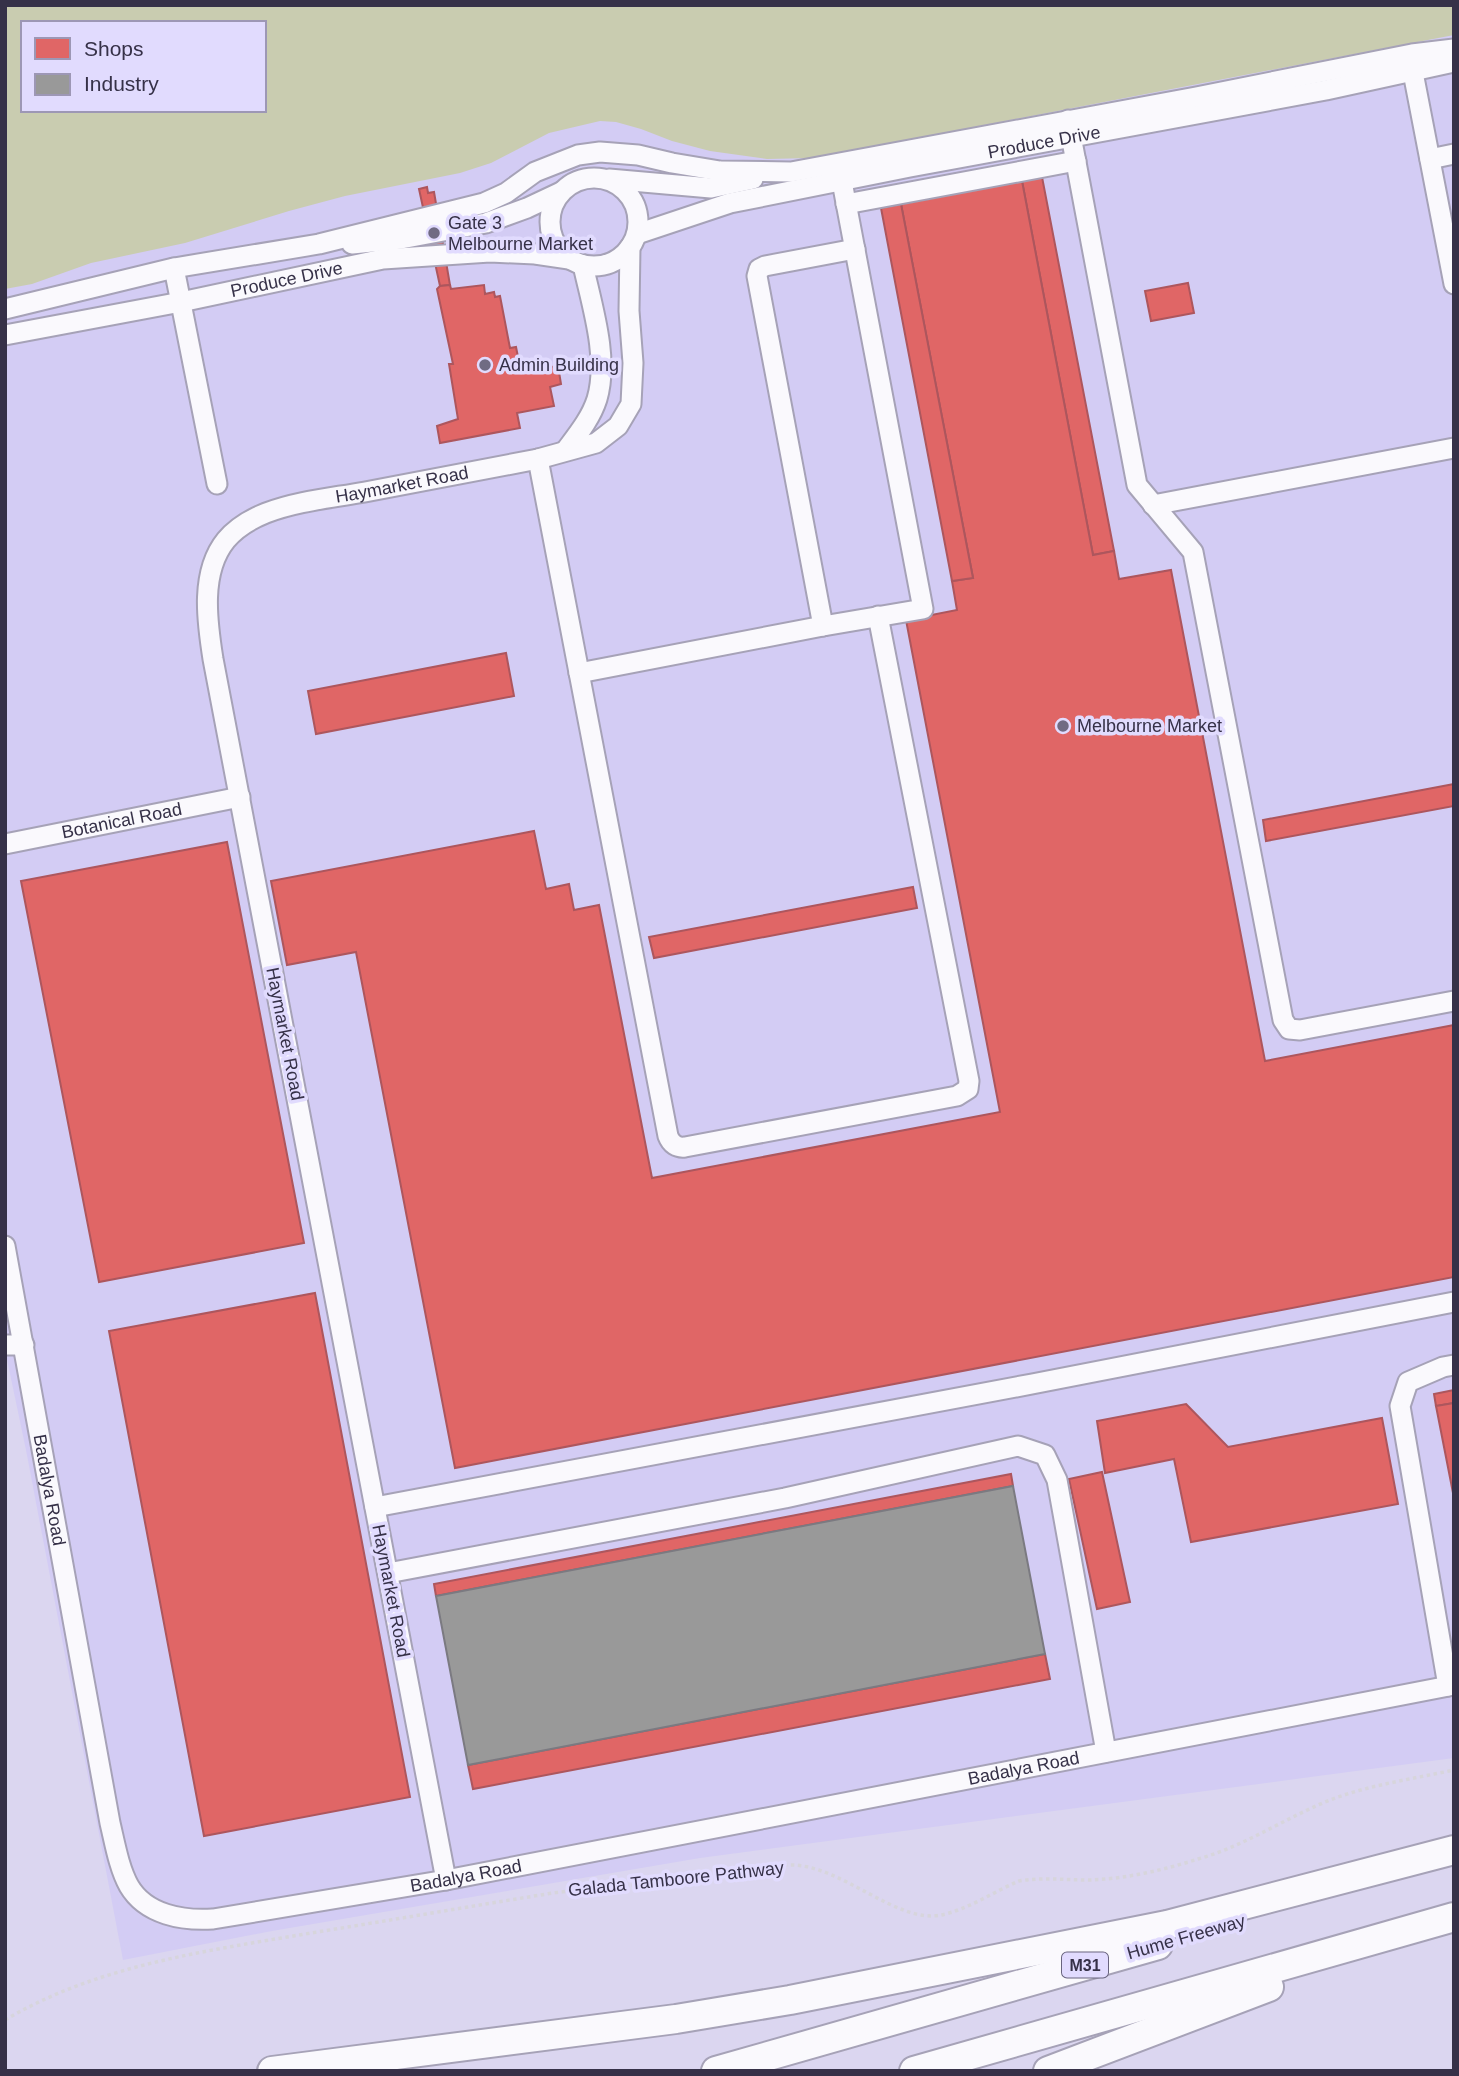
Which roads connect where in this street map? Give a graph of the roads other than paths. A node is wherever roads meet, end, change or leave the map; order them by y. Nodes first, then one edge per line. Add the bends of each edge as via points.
1 (1454, 49) edge
2 (1454, 62) edge
3 (1411, 63) junction
4 (1070, 128) junction
5 (1454, 154) edge
6 (1430, 159) junction
7 (1076, 161) junction
8 (791, 172) junction
9 (840, 172) junction
10 (601, 179) junction
11 (561, 192) junction
12 (846, 204) junction
13 (633, 240) junction
14 (319, 244) junction
15 (855, 249) junction
16 (576, 262) junction
17 (174, 268) junction
18 (1454, 284) edge
19 (181, 302) junction
20 (5, 309) edge
21 (5, 335) edge
22 (1454, 448) edge
23 (566, 450) junction
24 (538, 459) junction
25 (216, 484) dead end
26 (1153, 505) junction
27 (878, 616) junction
28 (823, 626) junction
29 (579, 673) junction
30 (240, 797) junction
31 (5, 844) edge
32 (1454, 1001) edge
33 (5, 1245) edge
34 (1454, 1302) edge
35 (12, 1320) edge
36 (15, 1345) edge
37 (1454, 1365) edge
38 (375, 1507) junction
39 (387, 1573) junction
40 (1451, 1686) edge
41 (1106, 1752) junction
42 (1454, 1850) edge
43 (1454, 1860) edge
44 (446, 1880) junction
45 (1449, 1918) edge
46 (272, 2071) edge
47 (716, 2071) edge
48 (914, 2071) edge
49 (1048, 2071) edge

1 - 3 lane, Produce Drive
2 - 3 lane, Produce Drive
3 - 4 lane, Produce Drive via 1196,97
3 - 6 lane
4 - 7 lane
4 - 9 lane, Produce Drive
5 - 6 lane
6 - 18 lane
7 - 12 lane
7 - 26 lane via 1137,485
8 - 9 lane, Produce Drive
8 - 10 lane, Produce Drive via 711,188
8 - 14 lane, Produce Drive via 720,171 638,155 578,155 536,172 506,194 484,203
9 - 12 lane
9 - 13 lane, Produce Drive via 730,203
10 - 11 lane via 587,178
10 - 13 lane via 615,183 634,205 638,219
11 - 14 lane, Produce Drive via 486,223 363,244
11 - 16 lane via 553,205 552,235 558,248
12 - 15 lane
13 - 16 lane via 610,264
13 - 23 lane, Haymarket Road via 628,311 631,404 618,426 596,443
14 - 17 lane, Produce Drive
15 - 27 lane via 923,609
15 - 28 lane via 765,266 757,276
16 - 19 lane, Produce Drive via 490,252 383,259
16 - 23 lane via 598,336 601,377 586,423
17 - 19 lane
17 - 20 lane, Produce Drive
19 - 21 lane, Produce Drive
19 - 25 lane
22 - 26 lane
23 - 24 lane, Haymarket Road
24 - 29 lane
24 - 30 lane, Haymarket Road via 266,513 226,540 212,567 208,630
26 - 32 lane via 1193,552 1284,1023 1300,1030
27 - 28 lane
27 - 29 lane via 969,1081 962,1094 933,1100 685,1147 670,1140
28 - 29 lane
30 - 31 lane, Botanical Road
30 - 38 lane, Haymarket Road
33 - 35 lane, Badalya Road
34 - 38 lane
35 - 36 lane, Badalya Road
36 - 44 lane, Badalya Road via 110,1823 124,1875 137,1896 162,1913 196,1920
37 - 40 lane via 1408,1382 1400,1406
38 - 39 lane, Haymarket Road
39 - 41 lane via 785,1498 1018,1446 1045,1455 1057,1480
39 - 44 lane, Haymarket Road
40 - 41 lane, Badalya Road
41 - 44 lane, Badalya Road
42 - 46 highway via 1167,1925 845,1990 676,2019
43 - 47 highway, Hume Freeway / M31
45 - 48 highway
45 - 49 highway

